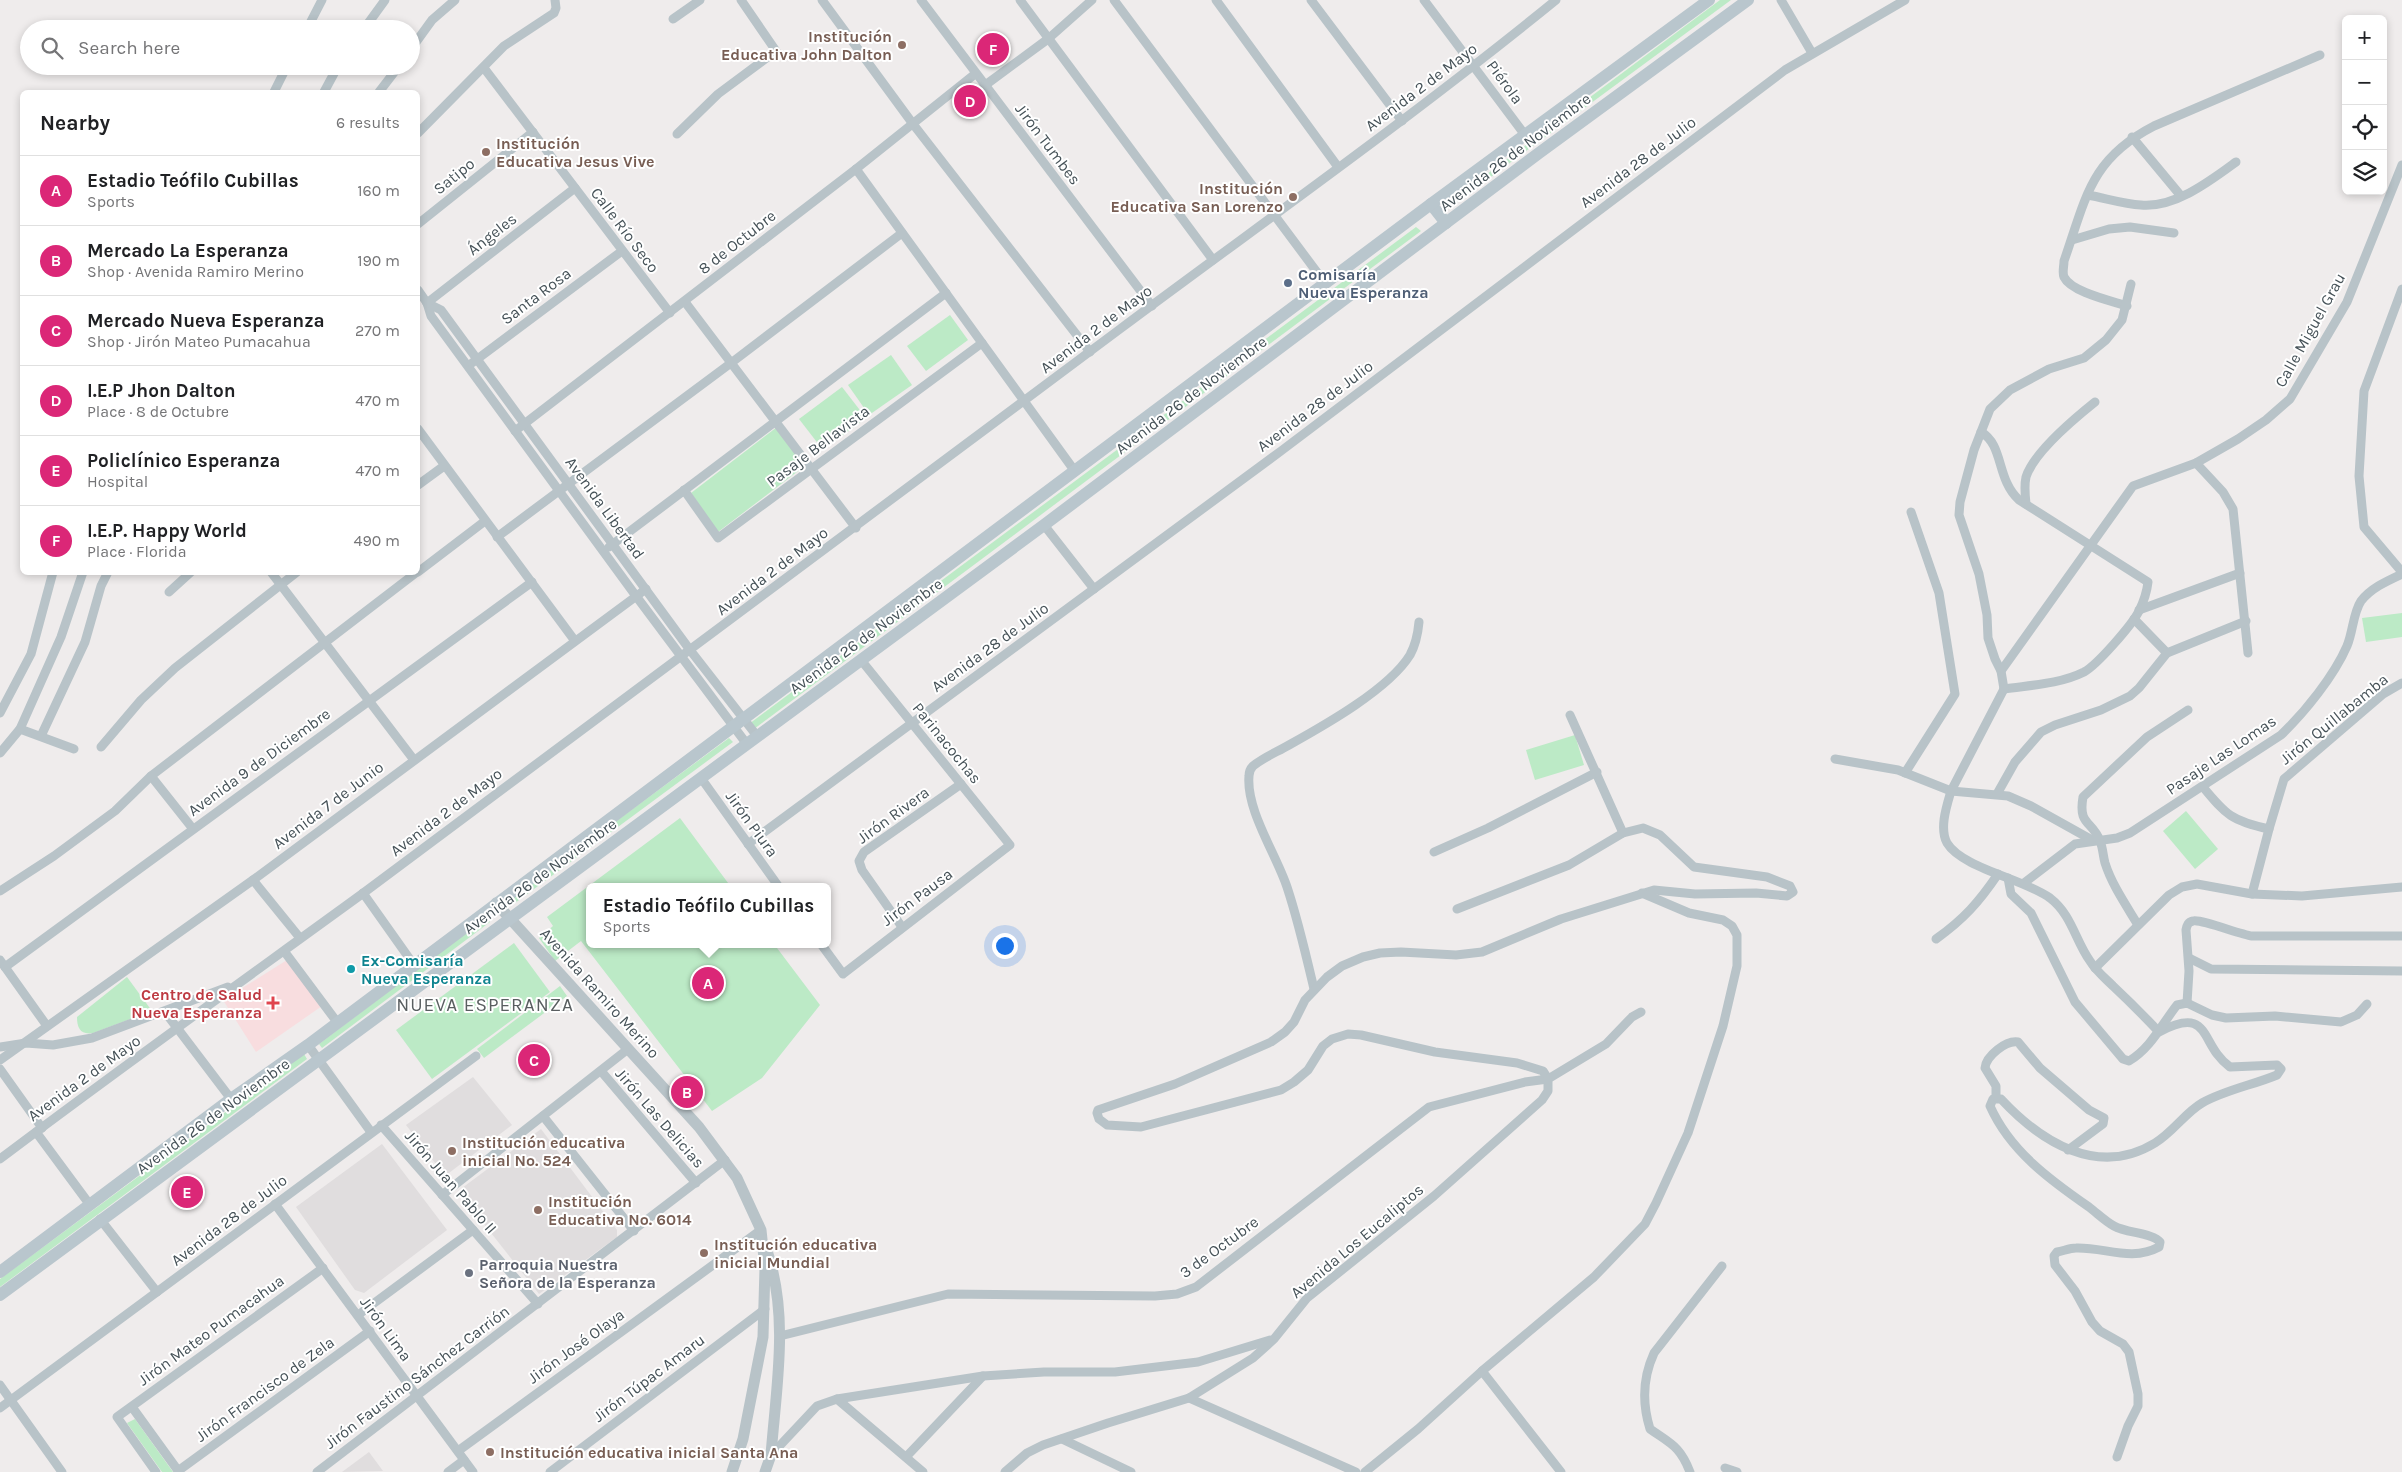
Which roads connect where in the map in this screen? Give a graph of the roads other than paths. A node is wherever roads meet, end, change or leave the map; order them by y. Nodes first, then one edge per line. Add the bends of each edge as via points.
1 (322, 0) edge
2 (385, 0) edge
3 (455, 0) edge
4 (700, 0) edge
5 (741, 0) edge
6 (822, 0) edge
7 (921, 0) edge
8 (1020, 0) edge
9 (1092, 0) edge
10 (1114, 0) edge
11 (1216, 0) edge
12 (1311, 0) edge
13 (1424, 0) edge
14 (1556, 0) edge
15 (1710, 0) edge
16 (1748, 0) edge
17 (1781, 0) edge
18 (1905, 0) edge
19 (555, 4) edge
20 (673, 19) dead end
21 (312, 20) edge
22 (371, 20) edge
23 (420, 37) edge
24 (1048, 39) junction
25 (1812, 54) junction
26 (2320, 55) dead end
27 (1475, 66) junction
28 (484, 68) junction
29 (975, 74) junction
30 (282, 75) edge
31 (333, 75) edge
32 (392, 75) edge
33 (984, 86) junction
34 (275, 90) edge
35 (325, 90) edge
36 (381, 90) edge
37 (1402, 121) junction
38 (913, 124) junction
39 (420, 132) edge
40 (533, 132) junction
41 (677, 134) dead end
42 (1525, 135) junction
43 (2132, 137) junction
44 (2236, 162) dead end
45 (2402, 165) edge
46 (1338, 167) junction
47 (856, 169) junction
48 (575, 188) junction
49 (2088, 194) junction
50 (2181, 196) junction
51 (1431, 204) junction
52 (1273, 215) junction
53 (420, 222) edge
54 (1446, 223) junction
55 (902, 233) junction
56 (2174, 233) dead end
57 (2072, 240) junction
58 (622, 251) junction
59 (1213, 260) junction
60 (1325, 284) junction
61 (2131, 284) dead end
62 (2402, 289) edge
63 (420, 293) edge
64 (946, 293) junction
65 (685, 302) junction
66 (427, 303) junction
67 (1152, 306) junction
68 (2127, 306) junction
69 (670, 313) junction
70 (982, 343) junction
71 (1090, 352) junction
72 (477, 359) junction
73 (731, 363) junction
74 (468, 366) junction
75 (1025, 402) junction
76 (2095, 402) dead end
77 (775, 422) junction
78 (525, 424) junction
79 (515, 431) junction
80 (420, 432) edge
81 (1981, 432) junction
82 (2196, 463) junction
83 (444, 466) junction
84 (811, 469) junction
85 (1074, 470) junction
86 (420, 484) edge
87 (569, 485) junction
88 (684, 490) junction
89 (559, 491) junction
90 (2026, 504) junction
91 (1911, 512) dead end
92 (485, 521) junction
93 (1044, 525) junction
94 (856, 528) junction
95 (497, 537) junction
96 (613, 544) junction
97 (2090, 544) junction
98 (603, 552) junction
99 (420, 570) edge
100 (2240, 573) junction
101 (2402, 573) edge
102 (52, 575) edge
103 (82, 575) edge
104 (106, 575) edge
105 (189, 575) edge
106 (273, 575) edge
107 (294, 575) edge
108 (413, 575) edge
109 (532, 582) junction
110 (281, 585) junction
111 (646, 589) junction
112 (1094, 589) junction
113 (170, 592) dead end
114 (636, 596) junction
115 (2139, 610) junction
116 (2134, 619) junction
117 (2246, 621) junction
118 (1419, 622) dead end
119 (575, 641) junction
120 (325, 643) junction
121 (690, 650) junction
122 (2167, 653) junction
123 (2248, 653) dead end
124 (681, 657) junction
125 (861, 660) junction
126 (2001, 671) junction
127 (2402, 683) edge
128 (2004, 689) junction
129 (369, 701) junction
130 (2188, 710) dead end
131 (0, 713) edge
132 (1570, 715) dead end
133 (737, 722) junction
134 (912, 723) junction
135 (20, 729) junction
136 (41, 736) junction
137 (752, 740) junction
138 (101, 747) dead end
139 (74, 749) dead end
140 (0, 753) edge
141 (1835, 759) dead end
142 (414, 760) junction
143 (1597, 772) junction
144 (1906, 773) junction
145 (151, 776) junction
146 (701, 778) junction
147 (961, 784) junction
148 (2202, 787) junction
149 (1951, 790) junction
150 (1997, 794) junction
151 (193, 829) junction
152 (2269, 829) junction
153 (1623, 833) junction
154 (2096, 840) junction
155 (748, 844) junction
156 (1010, 845) joint
157 (1434, 852) dead end
158 (1998, 874) junction
159 (2008, 878) junction
160 (253, 880) junction
161 (776, 883) edge
162 (2024, 883) junction
163 (2402, 887) edge
164 (0, 891) edge
165 (363, 893) junction
166 (1641, 893) junction
167 (2252, 894) junction
168 (496, 903) junction
169 (1458, 909) dead end
170 (510, 918) junction
171 (2138, 925) junction
172 (902, 927) junction
173 (2402, 936) edge
174 (300, 938) junction
175 (1936, 939) dead end
176 (824, 948) edge
177 (284, 951) junction
178 (2188, 958) junction
179 (2, 964) edge
180 (414, 965) junction
181 (2095, 968) junction
182 (2402, 970) edge
183 (240, 982) junction
184 (1314, 990) junction
185 (2187, 1003) junction
186 (2367, 1004) dead end
187 (165, 1012) junction
188 (1641, 1012) dead end
189 (337, 1022) junction
190 (47, 1026) junction
191 (177, 1028) junction
192 (2159, 1032) junction
193 (26, 1043) junction
194 (308, 1045) junction
195 (0, 1047) edge
196 (628, 1049) junction
197 (476, 1056) dead end
198 (318, 1059) junction
199 (0, 1060) edge
200 (0, 1069) edge
201 (600, 1071) junction
202 (1548, 1079) junction
203 (1996, 1097) junction
204 (231, 1099) junction
205 (543, 1116) junction
206 (381, 1125) junction
207 (39, 1130) junction
208 (371, 1132) junction
209 (2068, 1150) junction
210 (0, 1159) edge
211 (725, 1160) junction
212 (696, 1183) junction
213 (442, 1195) junction
214 (275, 1204) junction
215 (90, 1205) junction
216 (100, 1219) junction
217 (473, 1230) junction
218 (761, 1230) junction
219 (634, 1231) junction
220 (1722, 1266) dead end
221 (323, 1268) junction
222 (0, 1272) edge
223 (157, 1292) junction
224 (0, 1295) edge
225 (538, 1304) junction
226 (765, 1309) junction
227 (358, 1315) junction
228 (370, 1331) junction
229 (780, 1336) junction
230 (1274, 1339) junction
231 (1482, 1371) junction
232 (984, 1376) junction
233 (0, 1385) edge
234 (417, 1396) junction
235 (1189, 1398) junction
236 (837, 1399) junction
237 (11, 1400) junction
238 (132, 1406) junction
239 (0, 1408) edge
240 (1062, 1439) junction
241 (458, 1451) junction
242 (906, 1457) junction
243 (2117, 1457) dead end
244 (464, 1460) junction
245 (771, 1466) edge
246 (1725, 1468) dead end
247 (179, 1471) edge
248 (1557, 1471) edge
249 (62, 1472) edge
250 (156, 1472) edge
251 (317, 1472) edge
252 (448, 1472) edge
253 (473, 1472) edge
254 (550, 1472) edge
255 (732, 1472) edge
256 (923, 1472) edge
257 (1004, 1472) edge
258 (1131, 1472) edge
259 (1356, 1472) edge
260 (1364, 1472) edge
261 (1690, 1472) edge
262 (1737, 1472) edge

1 - 21 street
2 - 22 street
3 - 23 street via 432,20
4 - 20 street
5 - 41 street via 776,51 718,94
6 - 38 street
7 - 29 street, Jirón Tumbes
8 - 24 street
9 - 24 street
10 - 52 street
11 - 46 street
12 - 37 street
13 - 27 street, Piérola
14 - 27 street, Avenida 2 de Mayo
15 - 42 main road, Avenida 26 de Noviembre
16 - 54 main road, Avenida 26 de Noviembre
17 - 25 street
18 - 25 street, Avenida 28 de Julio
19 - 28 street via 548,18 504,46
24 - 33 street
24 - 59 street
25 - 112 street, Avenida 28 de Julio via 1785,70
26 - 43 street
27 - 37 street, Avenida 2 de Mayo
27 - 42 street, Piérola
28 - 39 street
28 - 40 street, Calle Río Seco
29 - 33 street, Jirón Tumbes
29 - 38 street, 8 de Octubre
30 - 34 street
31 - 35 street
32 - 36 street
33 - 67 street, Jirón Tumbes
37 - 46 street, Avenida 2 de Mayo
38 - 47 street, 8 de Octubre
38 - 71 street
40 - 48 street, Calle Río Seco
40 - 53 street, Satipo
42 - 51 main road, Avenida 26 de Noviembre
43 - 49 street via 2094,178
43 - 50 street
44 - 50 street
45 - 82 street, Calle Miguel Grau via 2347,302 2290,399 2266,420
46 - 52 street, Avenida 2 de Mayo
47 - 55 street
47 - 65 street, 8 de Octubre
48 - 58 street, Calle Río Seco
48 - 66 street, Ángeles
49 - 50 street via 2142,205
49 - 57 street
51 - 54 main road
51 - 60 main road, Avenida 26 de Noviembre
52 - 59 street, Avenida 2 de Mayo
52 - 60 street
54 - 93 main road, Avenida 26 de Noviembre
55 - 64 street
55 - 73 street
56 - 57 street via 2130,226
57 - 68 street via 2064,261 2065,279 2085,292
58 - 69 street, Calle Río Seco
58 - 72 street, Santa Rosa
59 - 67 street, Avenida 2 de Mayo
60 - 85 main road, Avenida 26 de Noviembre
61 - 68 street
62 - 101 street via 2364,391 2359,476 2364,527
63 - 66 street, Avenida Libertad
64 - 70 street
64 - 77 street
65 - 69 street, 8 de Octubre
65 - 73 street
66 - 72 street, Avenida Libertad via 441,310
66 - 74 street, Avenida Libertad via 431,316
67 - 71 street, Avenida 2 de Mayo
68 - 81 street via 2117,327 2084,358 2049,369 2010,390 1990,409
69 - 78 street, 8 de Octubre
70 - 75 street
70 - 84 street, Pasaje Bellavista
71 - 75 street, Avenida 2 de Mayo
72 - 74 street, Santa Rosa
72 - 78 street, Avenida Libertad
73 - 77 street
73 - 87 street
74 - 79 street, Avenida Libertad
75 - 85 street
75 - 94 street, Avenida 2 de Mayo
76 - 90 street via 2071,421 2032,466 2026,476
77 - 84 street
77 - 88 street
78 - 79 street, 8 de Octubre
78 - 87 street, Avenida Libertad
79 - 89 street, Avenida Libertad
80 - 83 street
81 - 90 street via 1992,442 2010,492
81 - 126 street via 1960,502 1959,516 1979,574 1988,638
82 - 97 street, Calle Miguel Grau via 2133,486
82 - 100 street via 2223,492 2233,509
83 - 86 street
83 - 92 street
84 - 88 street, Pasaje Bellavista via 718,538
84 - 94 street
85 - 133 main road, Avenida 26 de Noviembre
87 - 89 street
87 - 96 street, Avenida Libertad
88 - 96 street
89 - 95 street
89 - 98 street, Avenida Libertad
90 - 97 street
91 - 144 street via 1939,593 1955,694
92 - 95 street
92 - 99 street
93 - 112 street
93 - 125 main road, Avenida 26 de Noviembre
94 - 121 street, Avenida 2 de Mayo
95 - 109 street
96 - 98 street
96 - 111 street, Avenida Libertad
97 - 115 street via 2146,579 2148,585
97 - 126 street
98 - 114 street, Avenida Libertad
100 - 115 street
100 - 117 street
101 - 148 street, Pasaje Las Lomas via 2370,591 2360,603 2340,661 2298,719 2281,735
102 - 131 street via 31,654
103 - 135 street via 61,637
104 - 136 street via 84,642
105 - 113 street
106 - 110 street
107 - 110 street
108 - 120 street
109 - 119 street
109 - 129 street, Avenida 9 de Diciembre
110 - 120 street
110 - 138 street via 175,668 141,700
111 - 114 street, Avenida 7 de Junio
111 - 121 street, Avenida Libertad
112 - 134 street, Avenida 28 de Julio
114 - 119 street, Avenida 7 de Junio
114 - 124 street, Avenida Libertad
115 - 116 street
116 - 122 street
116 - 128 street via 2085,671 2057,682
117 - 122 street
117 - 123 street
118 - 184 street via 1411,654 1384,681 1340,715 1264,758 1251,768 1249,774 1252,806 1286,886
119 - 142 street, Avenida 7 de Junio
120 - 129 street
120 - 145 street
121 - 124 street, Avenida 2 de Mayo
121 - 133 street, Avenida Libertad
122 - 150 street via 2130,696 2041,732 2015,762
124 - 133 street, Avenida Libertad
124 - 165 street, Avenida 2 de Mayo
125 - 134 street, Parinacochas
125 - 137 main road, Avenida 26 de Noviembre
126 - 128 street
127 - 152 street, Jirón Quillabamba via 2383,694 2284,779
128 - 149 street
129 - 142 street
129 - 151 street, Avenida 9 de Diciembre
130 - 154 street via 2147,737 2084,796 2081,809
132 - 143 street
133 - 137 street, Avenida Libertad
133 - 168 main road, Avenida 26 de Noviembre
134 - 147 street, Parinacochas
134 - 155 street, Avenida 28 de Julio
135 - 136 street
135 - 140 street
136 - 139 street
137 - 146 main road, Avenida 26 de Noviembre
141 - 144 street
142 - 160 street, Avenida 7 de Junio
143 - 153 street
143 - 157 street via 1495,825
144 - 149 street
145 - 151 street
145 - 164 street via 115,811
146 - 155 street, Jirón Piura
146 - 170 main road, Avenida 26 de Noviembre
147 - 156 street, Parinacochas
147 - 172 street, Jirón Rivera via 864,852 859,861
148 - 152 street via 2231,818
148 - 154 street, Pasaje Las Lomas via 2130,833
149 - 150 street
149 - 158 street via 1946,814 1946,841 1956,853
150 - 154 street via 2031,806
151 - 179 street, Avenida 9 de Diciembre
152 - 167 street, Jirón Quillabamba
153 - 166 street via 1643,828 1653,831 1694,867 1767,877 1790,886 1792,892 1787,896 1654,890
153 - 169 street via 1569,865
154 - 162 street, Pasaje Las Lomas via 2075,844
154 - 171 street via 2119,894
155 - 161 street, Jirón Piura
156 - 172 street, Jirón Pausa
158 - 159 street
158 - 175 street via 1978,904
159 - 162 street
159 - 192 street via 2011,894 2031,912 2075,1002 2123,1059 2129,1061 2136,1056
160 - 174 street
160 - 190 street, Avenida 7 de Junio
162 - 181 street via 2064,911
163 - 167 street via 2302,896
165 - 174 street, Avenida 2 de Mayo
165 - 180 street
166 - 184 street via 1561,919 1482,952 1469,955 1380,953 1364,957 1342,966
166 - 231 street via 1689,913 1723,920 1737,935 1737,966 1723,1026 1691,1124 1645,1224 1594,1277
167 - 171 street via 2197,884 2182,887
168 - 170 street, Avenida Ramiro Merino
168 - 180 main road, Avenida 26 de Noviembre
170 - 196 street, Avenida Ramiro Merino
170 - 198 main road, Avenida 26 de Noviembre
171 - 181 street
172 - 176 street, Jirón Pausa via 843,974
173 - 178 street via 2252,936 2191,921 2186,930
174 - 177 street, Avenida 2 de Mayo
177 - 183 street, Avenida 2 de Mayo
177 - 189 street
178 - 182 street via 2211,969
178 - 185 street
179 - 190 street
180 - 189 main road, Avenida 26 de Noviembre
181 - 192 street
183 - 187 street
183 - 191 street, Avenida 2 de Mayo
184 - 202 street via 1304,1000 1294,1022 1271,1042 1176,1084 1103,1108 1097,1113 1099,1119 1116,1127 1141,1127 1281,1090 1308,1070 1332,1038 1348,1034 1435,1052 1517,1063 1543,1071
185 - 186 street via 2226,1018 2275,1016 2341,1022 2357,1015
185 - 192 street via 2177,1005
187 - 191 street
187 - 193 street via 92,1038 53,1045
188 - 202 street via 1606,1044
189 - 194 main road, Avenida 26 de Noviembre
190 - 193 street, Avenida 7 de Junio
191 - 204 street
191 - 207 street, Avenida 2 de Mayo
192 - 209 street via 2186,1021 2200,1027 2219,1058 2230,1067 2277,1065 2281,1069 2277,1075 2200,1104 2156,1142 2128,1156 2109,1157
193 - 195 street
193 - 199 street, Avenida 7 de Junio
194 - 198 street
194 - 204 main road, Avenida 26 de Noviembre
196 - 201 street
196 - 211 street, Avenida Ramiro Merino
197 - 206 street, Avenida 28 de Julio
198 - 208 street
198 - 216 main road, Avenida 26 de Noviembre
200 - 207 street
201 - 205 street
201 - 212 street, Jirón Las Delicias
202 - 229 street, 3 de Octubre via 1428,1107 1196,1286 1177,1294 948,1294
202 - 230 street, Avenida Los Eucaliptos via 1548,1091 1542,1100 1441,1190 1307,1298
203 - 209 street via 2052,1142
203 - 209 street via 1996,1086 1985,1068 1986,1061 2008,1042 2018,1042 2040,1068 2089,1110 2104,1118 2103,1124
203 - 243 street via 1990,1106 1996,1120 2010,1141 2044,1174 2114,1226 2132,1234 2157,1238 2160,1242 2159,1247 2140,1254 2077,1248 2057,1252 2054,1256 2055,1265 2075,1291 2092,1322 2129,1352 2138,1406
204 - 215 main road, Avenida 26 de Noviembre
205 - 213 street
205 - 219 street
206 - 208 street, Avenida 28 de Julio
206 - 213 street, Jirón Juan Pablo II
207 - 210 street, Avenida 2 de Mayo
207 - 215 street
208 - 214 street, Avenida 28 de Julio
211 - 212 street, Jirón Faustino Sánchez Carrión
211 - 218 street, Avenida Ramiro Merino
212 - 219 street, Jirón Faustino Sánchez Carrión
213 - 217 street, Jirón Juan Pablo II
214 - 221 street, Jirón Lima
214 - 223 street, Avenida 28 de Julio
215 - 222 main road, Avenida 26 de Noviembre
216 - 223 street
216 - 224 main road, Avenida 26 de Noviembre
217 - 225 street, Jirón Juan Pablo II
217 - 227 street
218 - 226 street, Avenida Ramiro Merino
218 - 229 street, Avenida Ramiro Merino via 777,1288
218 - 241 street, Jirón José Olaya
219 - 225 street, Jirón Faustino Sánchez Carrión
220 - 261 street via 1654,1353 1645,1381 1645,1406 1650,1429 1676,1445
221 - 227 street, Jirón Lima
221 - 238 street, Jirón Mateo Pumacahua
223 - 237 street, Avenida 28 de Julio
225 - 234 street, Jirón Faustino Sánchez Carrión
226 - 254 street, Jirón Túpac Amaru
226 - 255 street, Avenida Ramiro Merino via 754,1390
227 - 228 street, Jirón Lima
228 - 234 street, Jirón Lima
228 - 247 street, Jirón Francisco de Zela
229 - 245 street, Avenida Ramiro Merino
230 - 232 street via 1198,1362 1115,1372
230 - 235 street, Avenida Los Eucaliptos via 1253,1358
231 - 248 street
231 - 260 street
232 - 236 street
232 - 242 street
233 - 237 street
234 - 241 street, Jirón Lima
234 - 251 street, Jirón Faustino Sánchez Carrión
235 - 240 street, Avenida Los Eucaliptos
235 - 259 street
236 - 242 street
236 - 245 street via 817,1406
237 - 239 street, Avenida 28 de Julio
237 - 249 street
238 - 247 street
238 - 250 street, Jirón Mateo Pumacahua via 117,1417
240 - 257 street, Avenida Los Eucaliptos via 1027,1453
240 - 258 street
241 - 244 street, Jirón Lima
242 - 256 street
244 - 252 street
244 - 253 street, Jirón Lima
246 - 262 street

